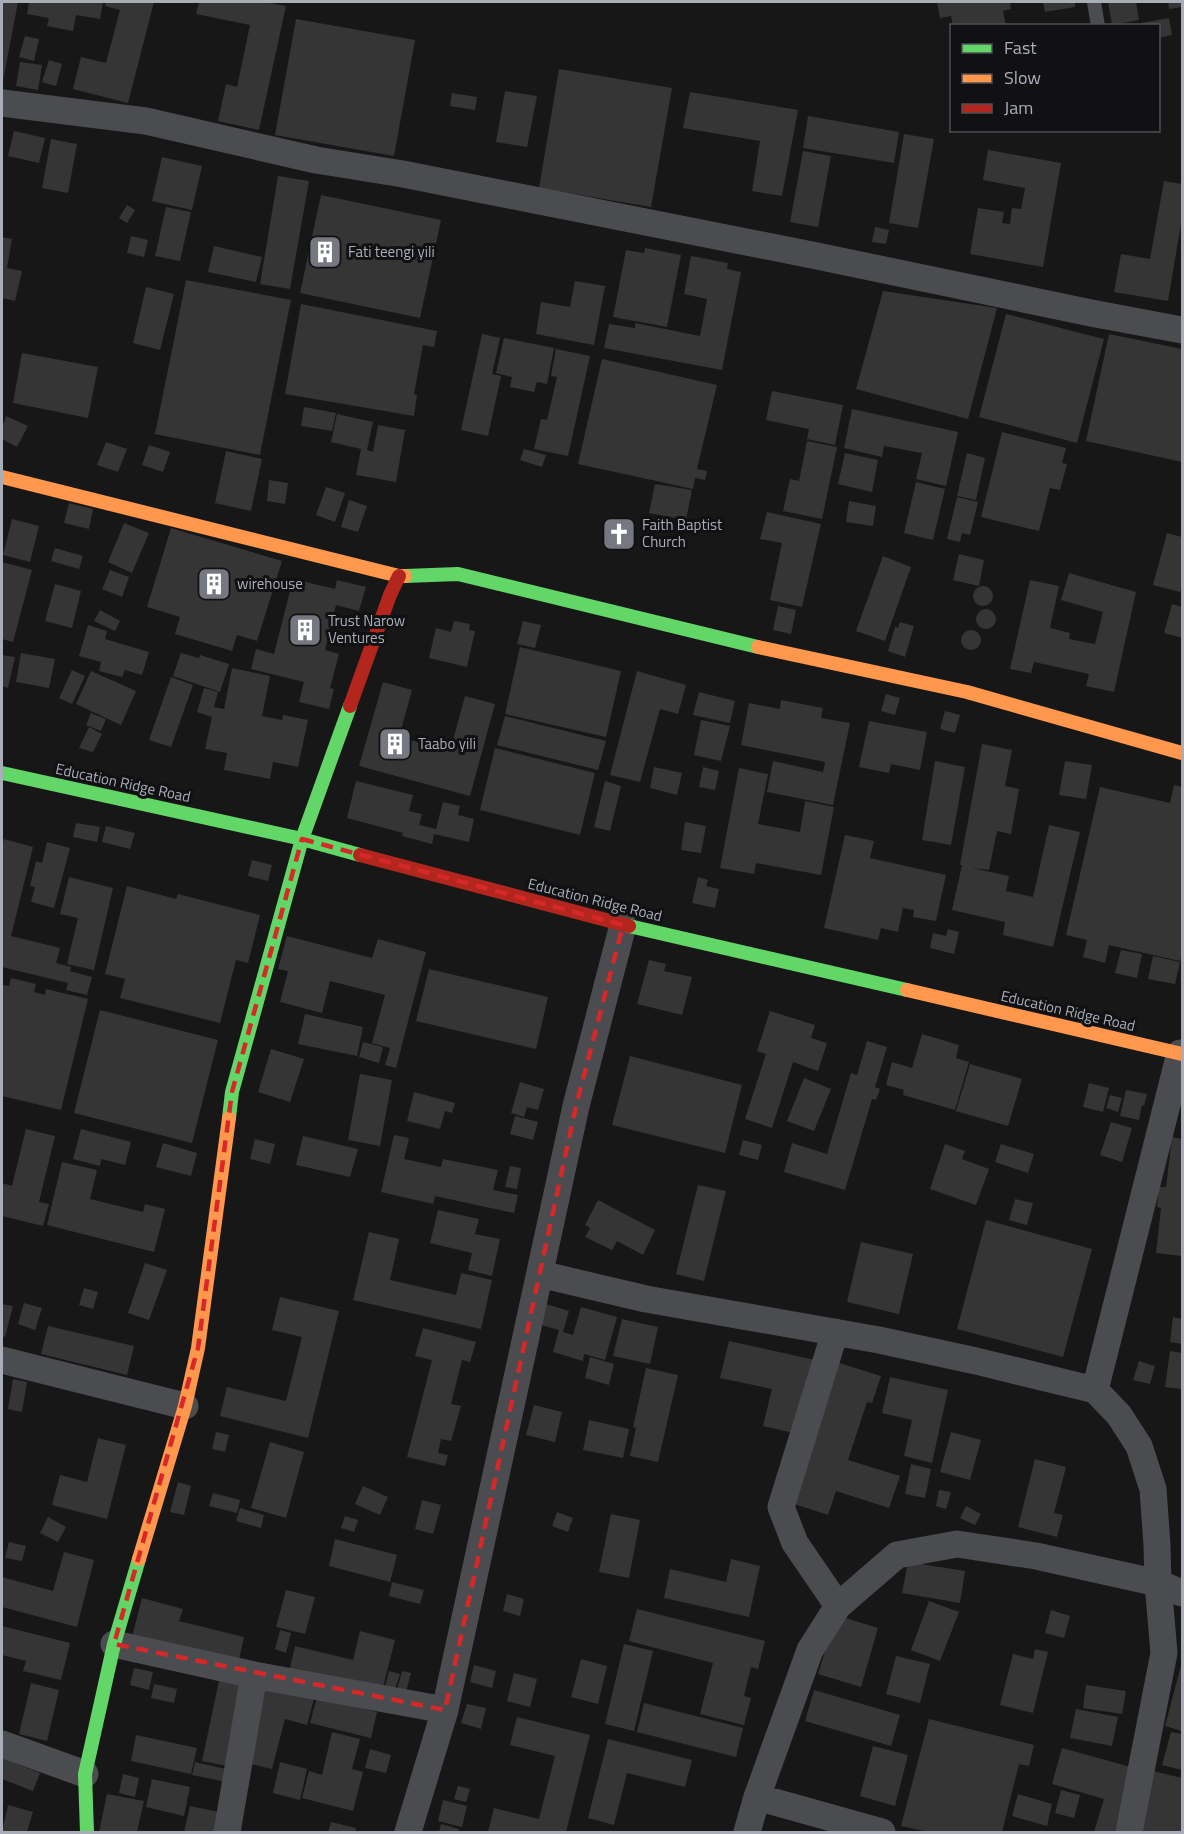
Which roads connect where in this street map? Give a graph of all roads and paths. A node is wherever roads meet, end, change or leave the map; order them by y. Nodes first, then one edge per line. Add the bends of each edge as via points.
1 (1094, 2) edge
2 (1098, 24) edge
3 (2, 103) edge
4 (1182, 330) edge
5 (2, 477) edge
6 (399, 576) junction
7 (1182, 753) edge
8 (2, 773) edge
9 (302, 840) junction
10 (623, 925) junction
11 (1181, 1054) edge
12 (540, 1274) junction
13 (836, 1332) junction
14 (2, 1360) edge
15 (1095, 1390) junction
16 (185, 1406) junction
17 (1170, 1588) edge
18 (838, 1606) junction
19 (114, 1644) junction
20 (254, 1676) junction
21 (445, 1710) junction
22 (2, 1744) edge
23 (85, 1774) junction
24 (757, 1797) junction
25 (87, 1833) edge
26 (227, 1833) edge
27 (408, 1833) edge
28 (747, 1833) edge
29 (882, 1833) edge
30 (1129, 1833) edge

1 - 2 lane
3 - 4 street via 146,121 316,160 403,174
5 - 6 street
6 - 7 street via 458,574 802,658 967,692
6 - 9 street
8 - 9 street, Education Ridge Road
9 - 10 street, Education Ridge Road
9 - 16 street via 232,1092 198,1348
10 - 11 street, Education Ridge Road
10 - 12 street via 576,1106
11 - 15 street
12 - 13 street via 646,1299
12 - 21 street
13 - 15 street
13 - 18 street via 781,1507 795,1543
14 - 16 street
15 - 17 street via 1119,1415 1139,1446 1153,1489
16 - 19 street
17 - 18 street via 1036,1556 957,1544 897,1555
17 - 30 street via 1164,1653
18 - 24 street via 810,1650
19 - 20 street
19 - 23 street
20 - 21 street
20 - 26 street
21 - 27 street
22 - 23 street
23 - 25 street
24 - 28 street
24 - 29 street

